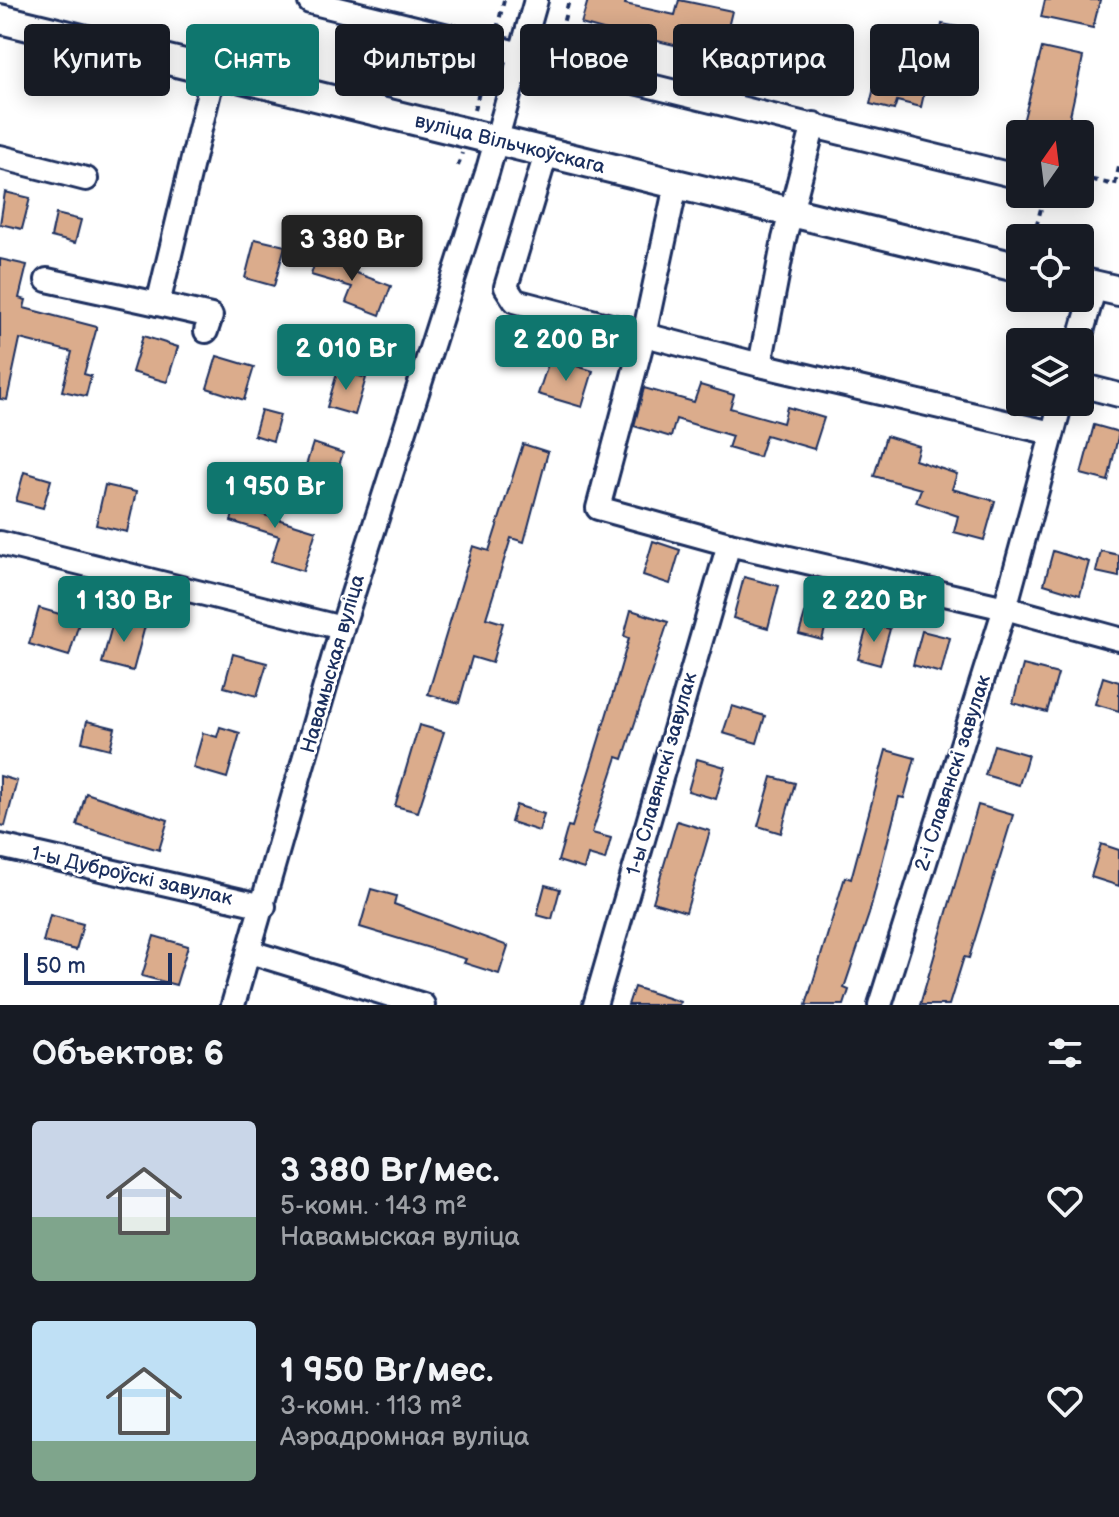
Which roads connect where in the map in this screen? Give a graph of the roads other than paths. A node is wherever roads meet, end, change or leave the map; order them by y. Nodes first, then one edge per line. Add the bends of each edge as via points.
1 (536, 0) edge
2 (310, 2) dead end
3 (0, 19) edge
4 (530, 24) edge
5 (520, 56) edge
6 (186, 64) edge
7 (520, 64) edge
8 (657, 88) edge
9 (208, 96) edge
10 (314, 96) edge
11 (814, 124) junction
12 (497, 142) junction
13 (546, 154) junction
14 (0, 157) edge
15 (1006, 173) edge
16 (86, 179) dead end
17 (676, 185) junction
18 (791, 212) junction
19 (1006, 265) edge
20 (47, 280) dead end
21 (1098, 286) edge
22 (158, 304) junction
23 (1084, 328) edge
24 (206, 331) dead end
25 (644, 335) junction
26 (760, 365) junction
27 (1094, 389) edge
28 (1119, 395) edge
29 (1057, 416) edge
30 (1052, 433) junction
31 (0, 543) edge
32 (729, 544) junction
33 (1005, 608) junction
34 (342, 628) junction
35 (1119, 639) edge
36 (0, 846) edge
37 (264, 906) junction
38 (250, 952) junction
39 (233, 1005) edge
40 (423, 1005) edge
41 (595, 1005) edge
42 (880, 1005) edge

1 - 4 street, Навамыская вуліца
2 - 5 street
3 - 6 main road, вуліца Вільчкоўскага
7 - 12 street, Навамыская вуліца
8 - 11 street
9 - 22 street
10 - 12 main road, вуліца Вільчкоўскага
11 - 15 street
11 - 18 street
12 - 13 main road, вуліца Вільчкоўскага
12 - 34 street, Навамыская вуліца
13 - 17 main road, вуліца Вільчкоўскага
13 - 25 street via 508,293 515,301
14 - 16 street
17 - 18 main road, вуліца Вільчкоўскага
17 - 25 street
18 - 19 main road, вуліца Вільчкоўскага
18 - 26 street
20 - 22 street
21 - 23 street
22 - 24 street via 211,316
25 - 26 street
25 - 32 street via 598,508
26 - 30 street
27 - 28 street
29 - 30 street, 2-і Славянскі завулак
30 - 33 street, 2-і Славянскі завулак
31 - 34 street
32 - 33 street
32 - 41 street, 1-ы Славянскі завулак
33 - 35 street
33 - 42 street, 2-і Славянскі завулак
34 - 37 street, Навамыская вуліца
36 - 37 street, 1-ы Дуброўскі завулак
37 - 38 street, Навамыская вуліца
38 - 39 street, Навамыская вуліца
38 - 40 street

